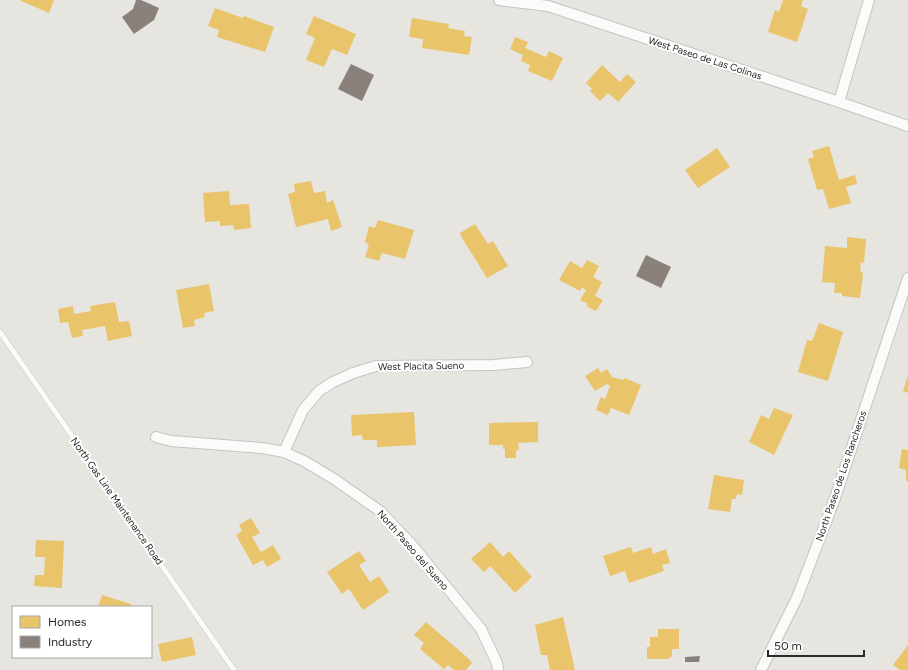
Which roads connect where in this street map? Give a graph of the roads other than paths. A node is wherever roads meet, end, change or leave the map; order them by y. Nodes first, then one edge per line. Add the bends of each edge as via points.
1 (499, 0) edge
2 (869, 0) edge
3 (549, 3) edge
4 (839, 102) junction
5 (908, 126) edge
6 (908, 278) edge
7 (0, 332) edge
8 (527, 362) dead end
9 (156, 437) dead end
10 (284, 452) junction
11 (234, 670) edge
12 (498, 670) edge
13 (761, 670) edge

1 - 3 street, West Paseo de Las Colinas
2 - 4 street
3 - 4 street, West Paseo de Las Colinas
4 - 5 street, West Paseo de Las Colinas
6 - 13 street, North Paseo de Los Rancheros via 834,501 797,598
7 - 11 lane, North Gas Line Maintenance Road
8 - 10 street, West Placita Sueno via 493,365 376,366 353,373 332,382 303,410
9 - 10 street, North Paseo del Sueno via 171,441
10 - 12 street, North Paseo del Sueno via 334,479 380,510 481,629

